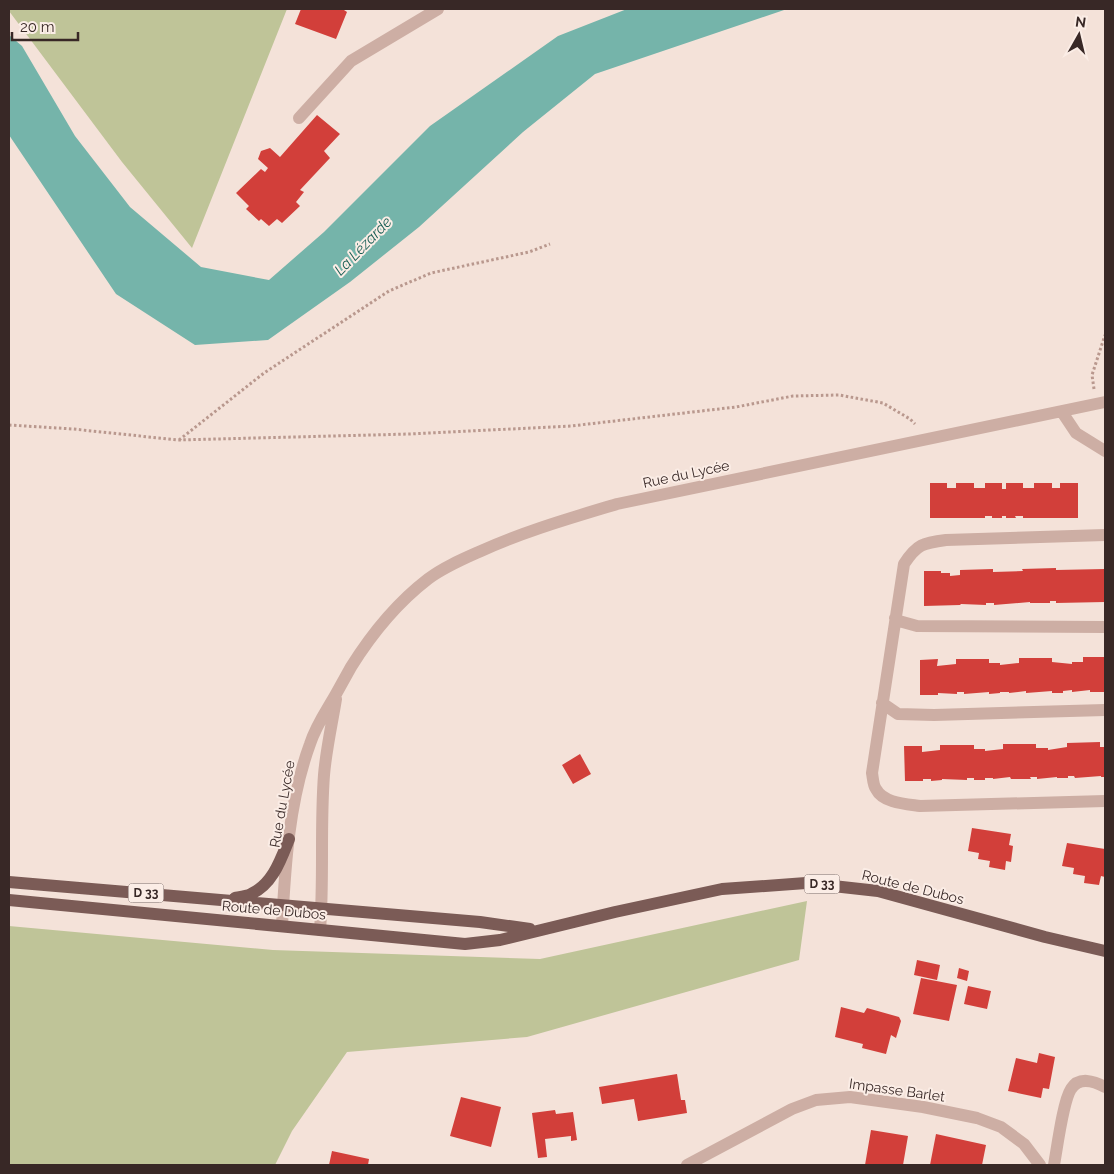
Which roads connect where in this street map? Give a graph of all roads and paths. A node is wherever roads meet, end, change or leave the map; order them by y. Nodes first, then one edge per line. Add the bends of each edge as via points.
1 (438, 9) edge
2 (298, 118) dead end
3 (550, 244) dead end
4 (1105, 335) edge
5 (1104, 341) edge
6 (1101, 403) edge
7 (1062, 412) junction
8 (9, 425) edge
9 (928, 438) junction
10 (178, 440) junction
11 (1105, 451) edge
12 (1105, 535) edge
13 (894, 618) junction
14 (1105, 627) edge
15 (336, 694) junction
16 (882, 703) junction
17 (1105, 710) edge
18 (1105, 801) edge
19 (289, 839) junction
20 (9, 882) edge
21 (9, 900) edge
22 (228, 900) junction
23 (283, 905) junction
24 (322, 908) junction
25 (282, 926) junction
26 (320, 930) junction
27 (535, 930) junction
28 (1105, 951) edge
29 (1105, 1087) edge
30 (688, 1165) edge
31 (1040, 1165) edge
32 (1054, 1165) edge

1 - 2 street via 351,61
3 - 10 path via 529,252 430,273 389,291 264,373
4 - 5 path
5 - 6 path via 1092,375
6 - 7 street, Rue du Lycée
7 - 9 street, Rue du Lycée
7 - 11 street via 1076,433
8 - 10 path
9 - 10 path via 910,419 883,403 839,395 793,396 736,408 571,426
9 - 15 street, Rue du Lycée via 617,504 541,527 464,558 428,579 405,599 366,645
12 - 13 street via 927,542 913,550 904,564
13 - 14 street via 917,626
13 - 16 street
15 - 19 street, Rue du Lycée via 309,745
15 - 24 street, Rue du Lycée via 324,774
16 - 17 street via 898,714
16 - 18 street via 872,773 876,790 886,798 920,806
19 - 22 main road via 278,867 268,880 252,894
19 - 23 street, Rue du Lycée
20 - 22 main road, Route de Dubos / D 33
21 - 25 main road, Route de Dubos / D 33
22 - 23 main road, Route de Dubos / D 33
23 - 24 main road, Route de Dubos / D 33
23 - 25 street, Rue du Lycée
24 - 26 street, Rue du Lycée
24 - 27 main road, Route de Dubos / D 33
25 - 26 main road, Route de Dubos / D 33
26 - 27 main road, Route de Dubos / D 33 via 464,944 500,940
27 - 28 main road, Route de Dubos / D 33 via 722,889 806,883 878,891
29 - 32 street via 1090,1080 1079,1082 1071,1089
30 - 31 street, Impasse Barlet via 792,1109 816,1100 850,1097 977,1118 1000,1127 1024,1144

